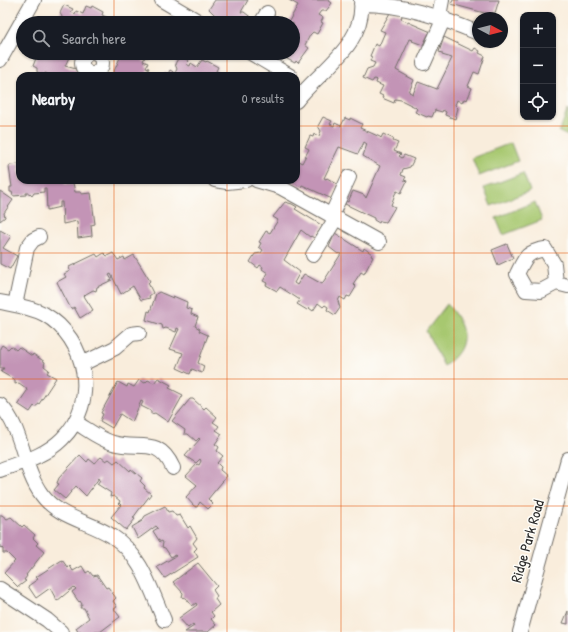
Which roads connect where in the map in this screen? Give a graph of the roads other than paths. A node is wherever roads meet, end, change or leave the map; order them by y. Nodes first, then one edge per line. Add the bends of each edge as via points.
1 (34, 0) edge
2 (162, 0) edge
3 (442, 0) edge
4 (361, 2) edge
5 (25, 16) edge
6 (189, 16) edge
7 (441, 17) junction
8 (472, 30) edge
9 (16, 32) edge
10 (0, 60) edge
11 (263, 60) edge
12 (424, 63) dead end
13 (283, 72) edge
14 (300, 82) edge
15 (308, 87) junction
16 (300, 96) edge
17 (349, 177) dead end
18 (270, 184) edge
19 (334, 217) junction
20 (39, 237) dead end
21 (379, 242) dead end
22 (313, 255) dead end
23 (0, 302) edge
24 (15, 305) junction
25 (139, 333) dead end
26 (82, 364) junction
27 (0, 405) edge
28 (75, 422) junction
29 (568, 459) edge
30 (26, 461) junction
31 (173, 468) dead end
32 (0, 470) edge
33 (0, 589) edge
34 (164, 620) dead end
35 (61, 632) edge
36 (520, 632) edge

1 - 5 street
2 - 6 street
3 - 7 street
4 - 7 street via 386,4
4 - 15 street via 357,28 344,52
7 - 8 street
7 - 12 street
9 - 10 street
11 - 13 street
14 - 15 street
15 - 16 street
17 - 19 street
18 - 19 street via 280,187
19 - 21 street
19 - 22 street
20 - 24 street via 27,248
23 - 24 street
24 - 26 street via 33,309 58,324 69,336
25 - 26 street via 131,334 115,348
26 - 28 street via 84,391 82,407
27 - 30 street via 12,422
28 - 30 street via 63,438 50,449
28 - 31 street via 114,443 154,447 163,452
29 - 36 street, Ridge Park Road
30 - 32 street
30 - 34 street via 34,484 53,507 112,536 132,554
33 - 35 street

